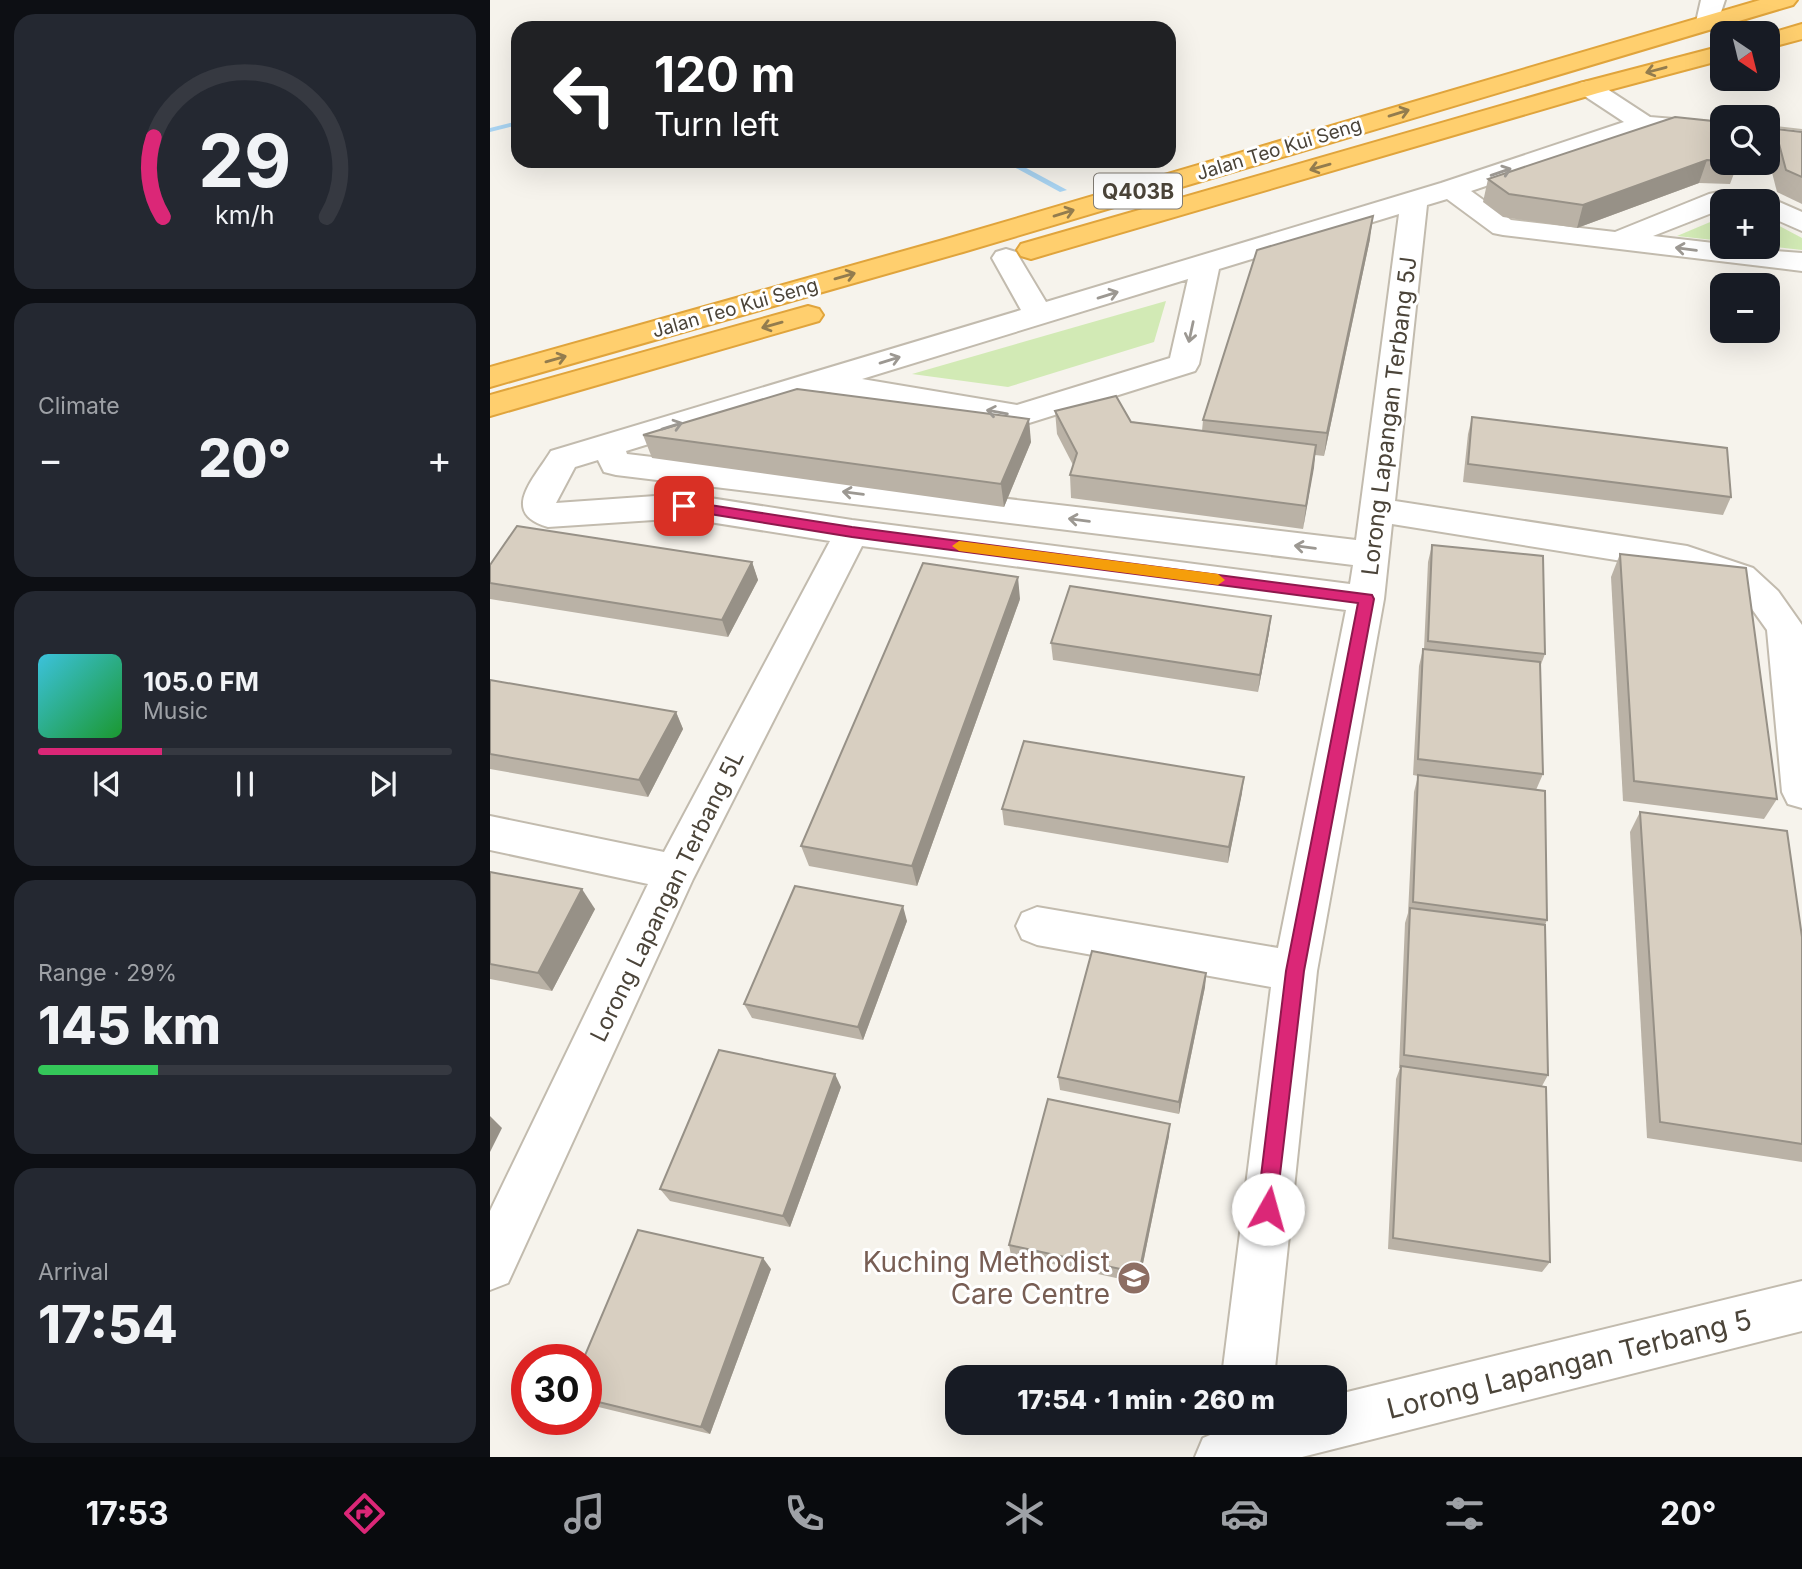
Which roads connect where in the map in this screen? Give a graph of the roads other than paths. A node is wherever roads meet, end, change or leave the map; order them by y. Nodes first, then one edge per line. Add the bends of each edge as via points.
1 (1784, 0) edge
2 (1710, 11) edge
3 (1802, 31) edge
4 (1780, 38) edge
5 (1780, 42) edge
6 (1802, 42) edge
7 (1710, 56) edge
8 (1590, 88) junction
9 (1644, 124) junction
10 (1710, 130) edge
11 (1780, 136) edge
12 (1802, 139) edge
13 (1451, 189) junction
14 (1414, 202) junction
15 (1710, 203) edge
16 (1780, 211) edge
17 (1802, 223) edge
18 (1616, 241) junction
19 (1006, 258) junction
20 (1802, 262) edge
21 (1205, 265) junction
22 (913, 284) dead end
23 (834, 307) dead end
24 (1040, 315) junction
25 (490, 377) edge
26 (820, 381) junction
27 (490, 407) edge
28 (607, 446) junction
29 (1379, 510) junction
30 (852, 532) junction
31 (1373, 555) junction
32 (1367, 599) junction
33 (1802, 792) edge
34 (490, 833) edge
35 (675, 872) junction
36 (1037, 926) dead end
37 (1295, 971) junction
38 (490, 1265) edge
39 (1802, 1306) edge
40 (1249, 1365) edge
41 (1347, 1419) edge
42 (1272, 1435) edge
43 (1248, 1440) edge

1 - 2 highway, Jalan Teo Kui Seng / Q403B
25 -> 2 highway, Jalan Teo Kui Seng / Q403B via 953,246
3 - 4 highway
5 - 6 highway
7 -> 8 highway, Jalan Teo Kui Seng
8 - 9 street
8 -> 19 highway, Jalan Teo Kui Seng
9 - 10 street
13 -> 9 street
11 - 12 street
13 - 14 street
13 - 18 street via 1503,227
14 - 21 street
14 - 29 street, Lorong Lapangan Terbang 5J
15 - 18 street
16 - 17 street
20 -> 18 street
19 - 22 highway, Jalan Teo Kui Seng
19 - 24 street
24 -> 21 street
21 -> 26 street via 1184,363 1018,416
23 -> 27 highway, Jalan Teo Kui Seng
26 -> 24 street
28 -> 26 street
28 - 30 street via 563,459 539,499 539,510 558,515 684,506
31 -> 28 street via 616,464
29 - 31 street, Lorong Lapangan Terbang 5J
29 - 33 street via 1687,559 1741,578 1785,627
30 - 32 street
30 - 35 street, Lorong Lapangan Terbang 5L
31 - 32 street, Lorong Lapangan Terbang 5J
32 - 37 street, Lorong Lapangan Terbang 5J
34 - 35 street
35 - 38 street, Lorong Lapangan Terbang 5L
36 - 37 street
37 - 40 street, Lorong Lapangan Terbang 5J
39 - 41 street, Lorong Lapangan Terbang 5
42 - 43 street, Lorong Lapangan Terbang 5

